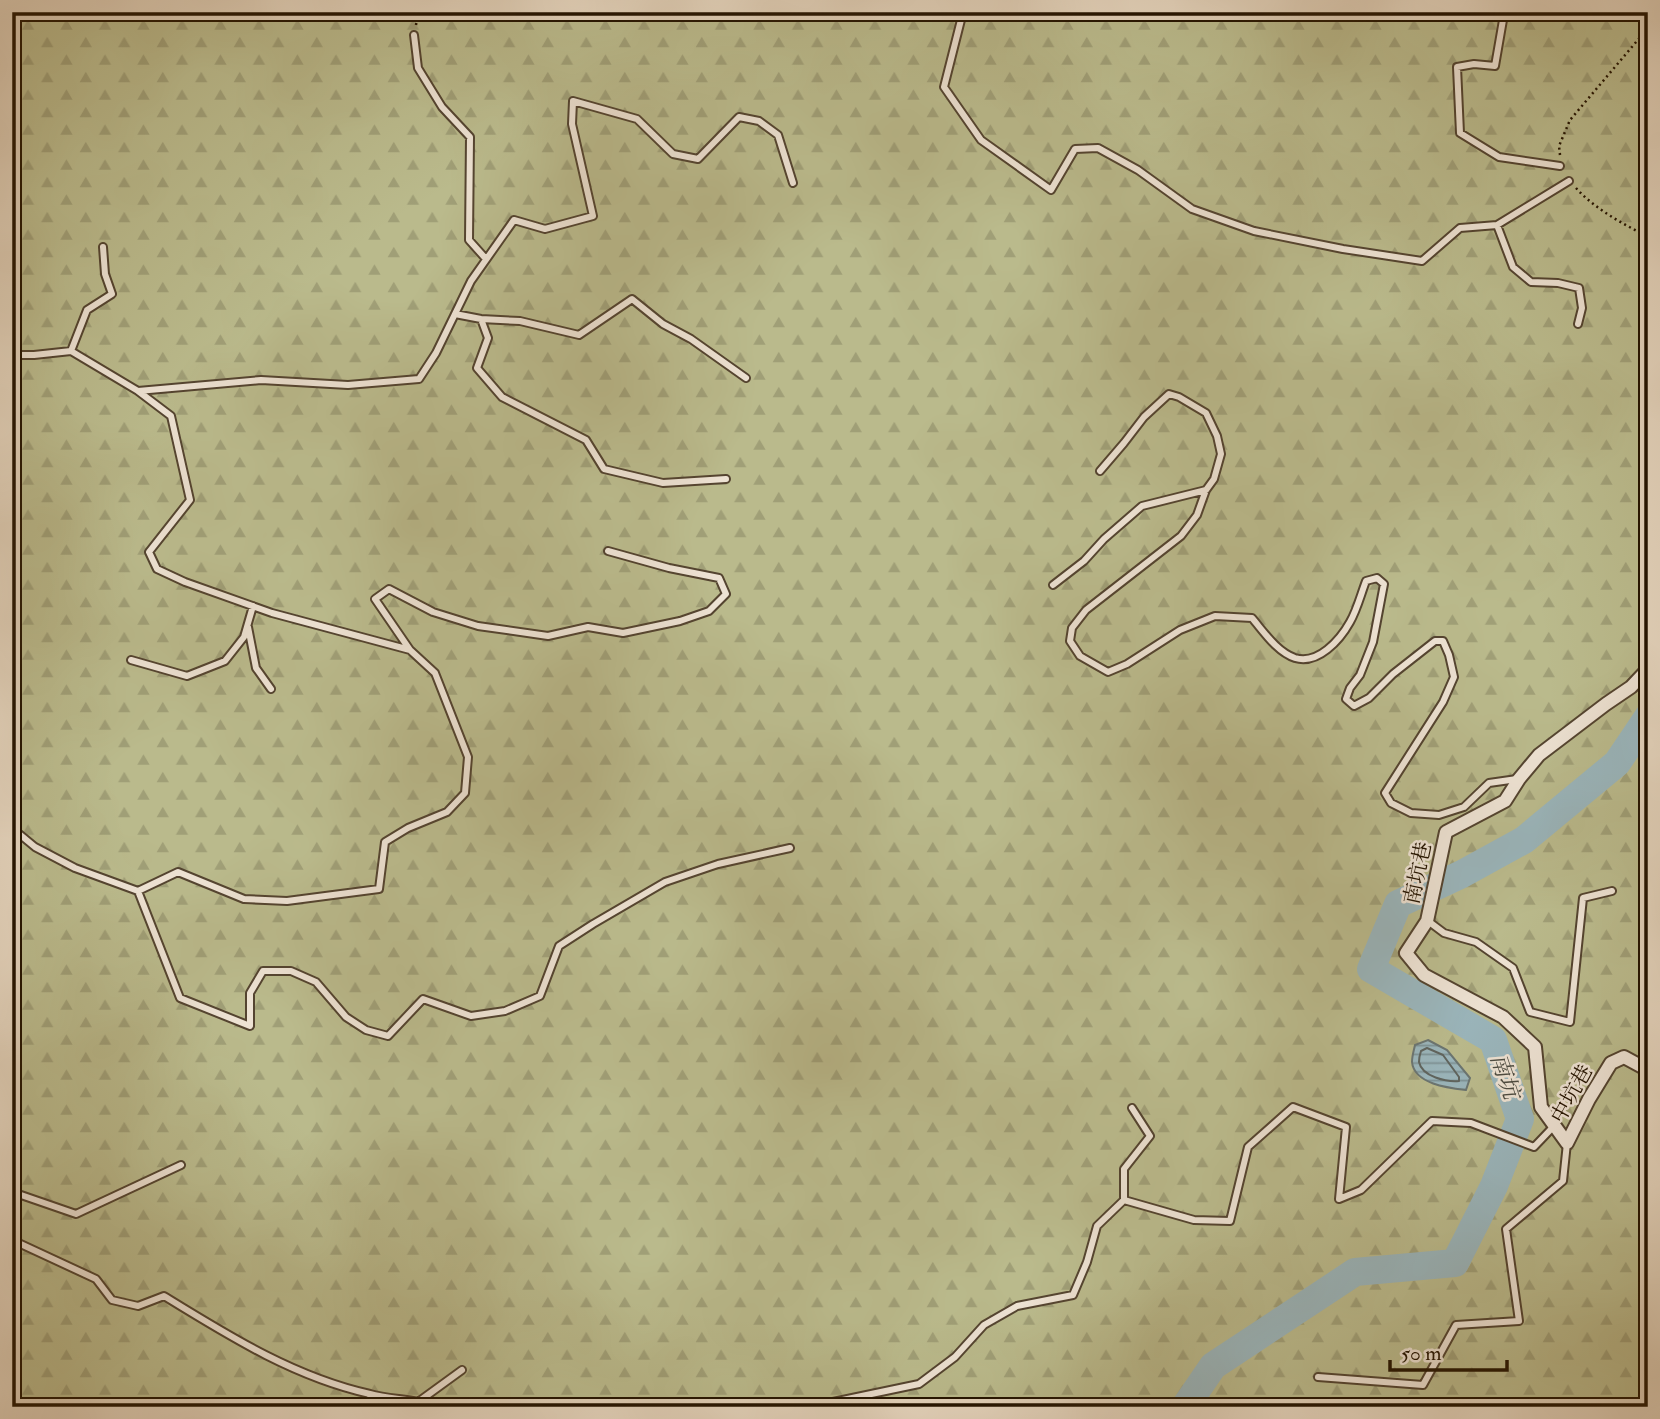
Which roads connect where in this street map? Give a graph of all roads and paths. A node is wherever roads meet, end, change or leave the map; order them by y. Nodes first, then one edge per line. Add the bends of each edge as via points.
1 (962, 12) edge
2 (1503, 20) dead end
3 (1648, 28) edge
4 (414, 35) dead end
5 (1560, 166) joint
6 (1569, 181) joint
7 (793, 183) dead end
8 (1497, 225) junction
9 (1648, 237) edge
10 (103, 247) dead end
11 (486, 259) junction
12 (455, 314) junction
13 (481, 319) junction
14 (1578, 324) dead end
15 (71, 351) junction
16 (12, 355) edge
17 (746, 378) dead end
18 (138, 391) junction
19 (1100, 471) dead end
20 (726, 479) dead end
21 (1206, 490) junction
22 (608, 551) dead end
23 (1053, 585) dead end
24 (253, 606) junction
25 (247, 625) junction
26 (410, 650) junction
27 (131, 660) dead end
28 (1648, 669) edge
29 (271, 689) dead end
30 (1519, 779) junction
31 (12, 828) edge
32 (790, 848) dead end
33 (138, 891) junction
34 (1612, 891) dead end
35 (1427, 920) junction
36 (1648, 1070) edge
37 (1132, 1108) dead end
38 (1554, 1126) junction
39 (1567, 1143) junction
40 (181, 1165) dead end
41 (12, 1195) edge
42 (1124, 1200) junction
43 (12, 1240) edge
44 (461, 1370) dead end
45 (1318, 1377) dead end
46 (370, 1394) junction
47 (370, 1407) edge
48 (831, 1407) edge

1 - 8 lane via 944,88 981,140 1051,190 1075,149 1098,148 1192,209 1254,231 1330,246 1422,261 1460,228
2 - 5 lane via 1494,66 1457,67 1460,134 1499,157
3 - 5 path via 1570,120 1559,146
4 - 11 lane via 418,68 442,107 470,137 468,240
6 - 8 lane
6 - 9 path via 1586,199
7 - 11 lane via 778,135 759,121 739,117 698,159 673,154 638,119 573,102 572,124 593,216 545,229 514,219
8 - 14 lane via 1513,267 1531,282 1579,288 1582,308
10 - 15 lane via 112,294 87,310
11 - 12 lane
12 - 13 lane
12 - 18 lane via 419,379 348,385 261,380
13 - 17 lane via 520,321 579,335 632,299
13 - 20 lane via 488,338 477,368 502,397 586,440 604,469 663,483
15 - 16 lane
15 - 18 lane
18 - 24 lane via 170,416 190,500 149,552 157,569
19 - 21 lane via 1168,394 1206,413 1217,436 1222,454
21 - 23 lane via 1142,506
21 - 30 lane via 1197,514 1181,536 1086,610 1072,628 1070,641 1080,656 1108,672 1180,629 1215,616 1252,618 1278,648 1296,658 1313,658 1329,649 1350,622 1366,581 1377,578 1384,584 1373,642 1346,699 1354,706 1369,698 1435,641 1443,641 1454,677 1385,793 1391,803 1411,813 1439,815 1464,807 1489,783
22 - 26 lane via 719,578 726,594 709,611 680,621 623,633 588,627 548,636 478,626 433,612 389,589 375,599
24 - 25 lane
24 - 26 lane
25 - 27 lane via 244,637 225,661 187,676
25 - 29 lane via 256,668
26 - 33 lane via 435,673 468,757 465,793 447,812 385,842 379,889 287,901 244,899 178,872
28 - 30 street, 南坑巷 via 1631,687 1539,755
30 - 35 street, 南坑巷 via 1505,800 1446,832
31 - 33 lane via 35,847 75,868
32 - 33 lane via 665,882 593,924 559,946 540,996 505,1011 471,1016 423,999 388,1035 366,1030 346,1017 316,982 291,971 263,971 250,993 250,1026 180,998
34 - 35 lane via 1583,898 1570,1022 1530,1012 1513,968 1476,942 1444,933
35 - 38 street, 南坑巷 via 1406,953 1424,975 1503,1017 1535,1047 1541,1107
36 - 39 street, 中坑巷 via 1624,1056 1611,1063
37 - 42 lane via 1150,1136 1124,1169
38 - 39 street, 南坑巷
38 - 42 lane via 1534,1147 1471,1123 1432,1121 1361,1190 1339,1199 1346,1127 1293,1107 1248,1147 1230,1221 1194,1220
39 - 45 lane via 1563,1181 1506,1228 1519,1321 1455,1325 1423,1385
40 - 41 lane via 76,1214
42 - 48 lane via 1097,1226 1073,1295 1017,1306 984,1325 955,1357 919,1384 833,1402
43 - 46 lane via 96,1279 112,1300 138,1306 164,1296 283,1364
44 - 46 lane via 418,1402
46 - 47 lane

